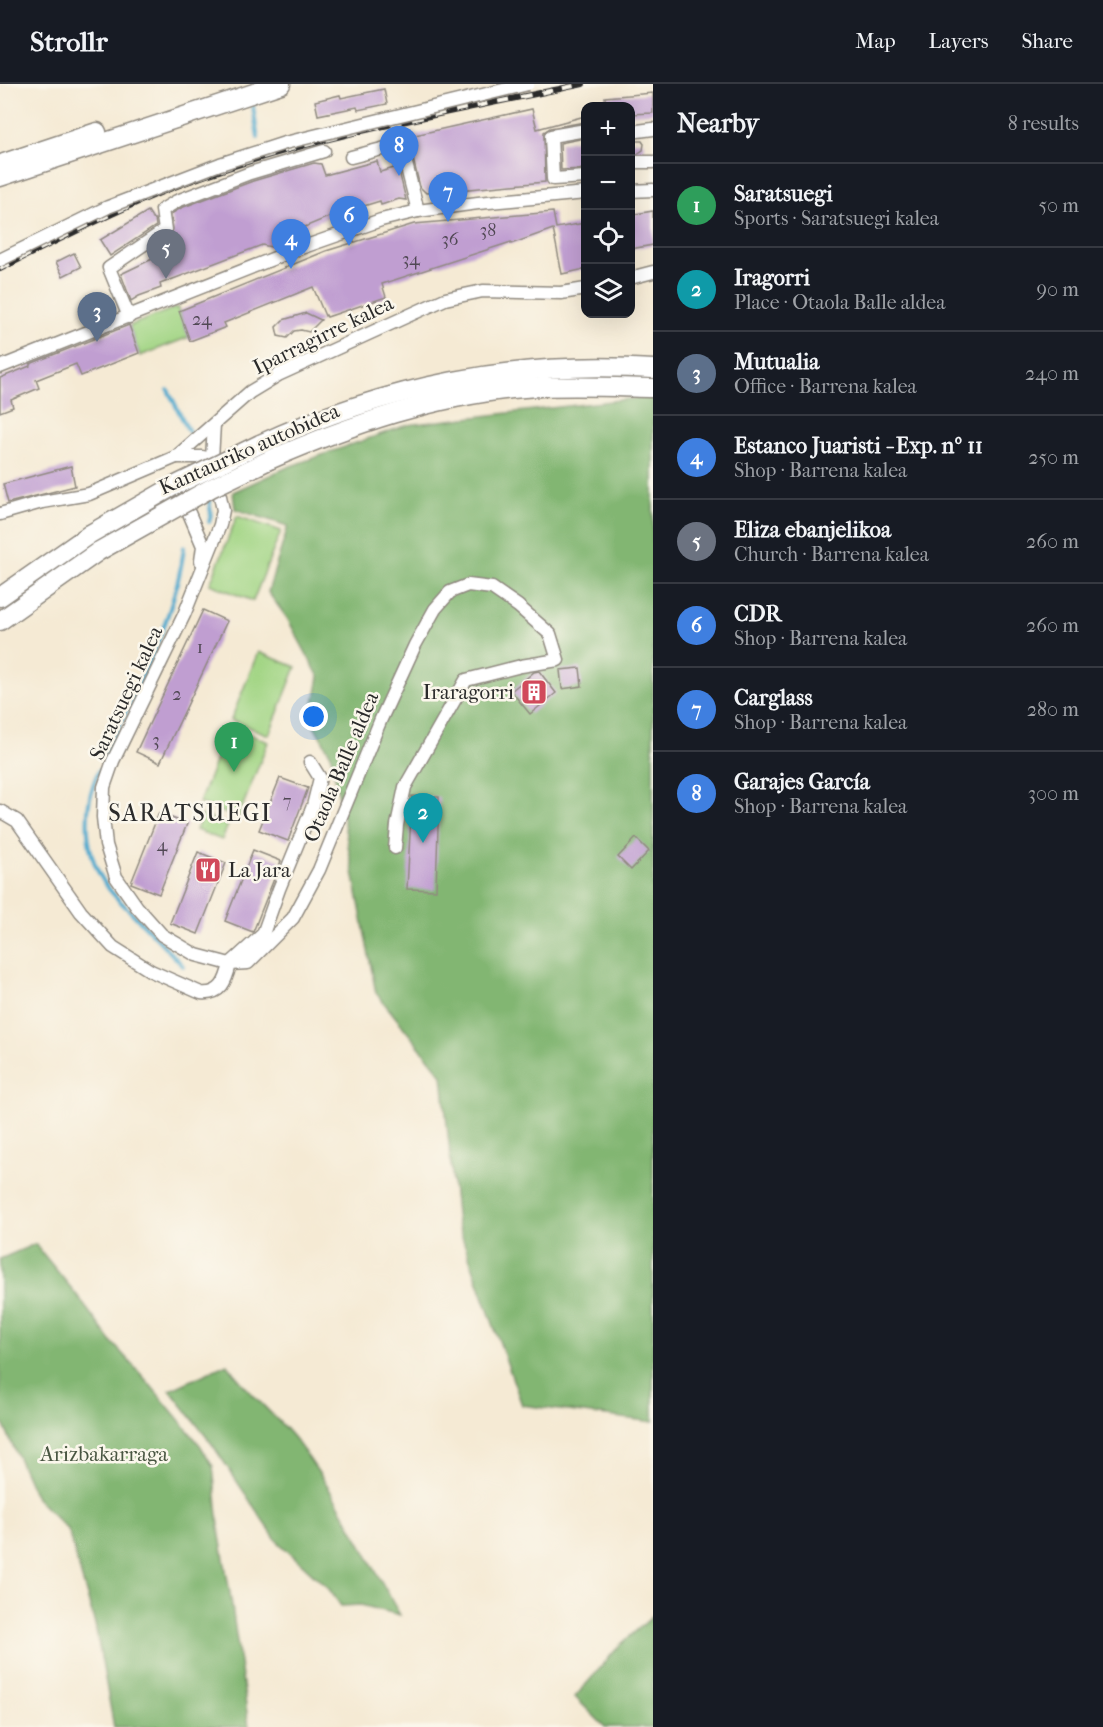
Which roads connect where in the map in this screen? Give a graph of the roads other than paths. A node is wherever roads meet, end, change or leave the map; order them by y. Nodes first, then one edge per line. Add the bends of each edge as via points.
1 (241, 84) edge
2 (281, 84) edge
3 (528, 84) edge
4 (202, 103) junction
5 (653, 129) edge
6 (581, 131) edge
7 (635, 131) edge
8 (324, 151) dead end
9 (351, 157) dead end
10 (635, 162) edge
11 (653, 162) edge
12 (0, 164) edge
13 (0, 177) edge
14 (581, 177) edge
15 (653, 190) edge
16 (635, 191) edge
17 (581, 193) edge
18 (418, 211) junction
19 (0, 260) edge
20 (653, 272) edge
21 (635, 277) edge
22 (581, 290) edge
23 (129, 317) junction
24 (0, 367) edge
25 (653, 369) edge
26 (653, 388) edge
27 (214, 424) junction
28 (176, 457) junction
29 (212, 459) junction
30 (189, 513) dead end
31 (0, 514) edge
32 (198, 580) junction
33 (0, 597) edge
34 (0, 621) edge
35 (310, 762) dead end
36 (0, 811) edge
37 (395, 848) dead end
38 (230, 964) junction

1 - 4 highway
2 - 4 highway
3 - 19 street, bridge via 263,150 108,207
4 - 12 highway
4 - 13 highway
5 - 7 street
6 - 14 street via 551,136 553,179
8 - 23 street via 250,173 162,210 165,230 109,268
9 - 18 street via 401,144
10 - 11 street
15 - 16 street
17 - 18 street
18 - 23 street via 295,250
20 - 21 street
22 - 27 street, Iparragirre kalea via 561,293 483,291 445,299 278,375 250,392
23 - 24 street
25 - 33 highway, Kantauriko autobidea, bridge via 540,369 466,378 325,416 172,487 90,534
26 - 34 highway, Kantauriko autobidea, bridge via 524,388 420,406 347,429 200,493 99,551
27 - 28 street, Iparragirre kalea
27 - 29 street, Saratsuegi kalea
28 - 29 street
28 - 31 street, Iparragirre kalea via 89,494 42,501
29 - 32 street, Saratsuegi kalea via 223,510
30 - 32 street, Saratsuegi kalea via 203,546
32 - 38 street, Saratsuegi kalea via 113,761 104,787 103,817 116,877 137,907 162,935 196,955
35 - 38 street via 320,778 313,806 263,934
36 - 38 street via 17,821 96,930 132,961 210,994 221,987
37 - 38 street, Otaola Balle aldea via 405,787 466,680 558,660 550,634 492,588 468,585 450,592 435,609 381,719 319,870 293,918 248,963

